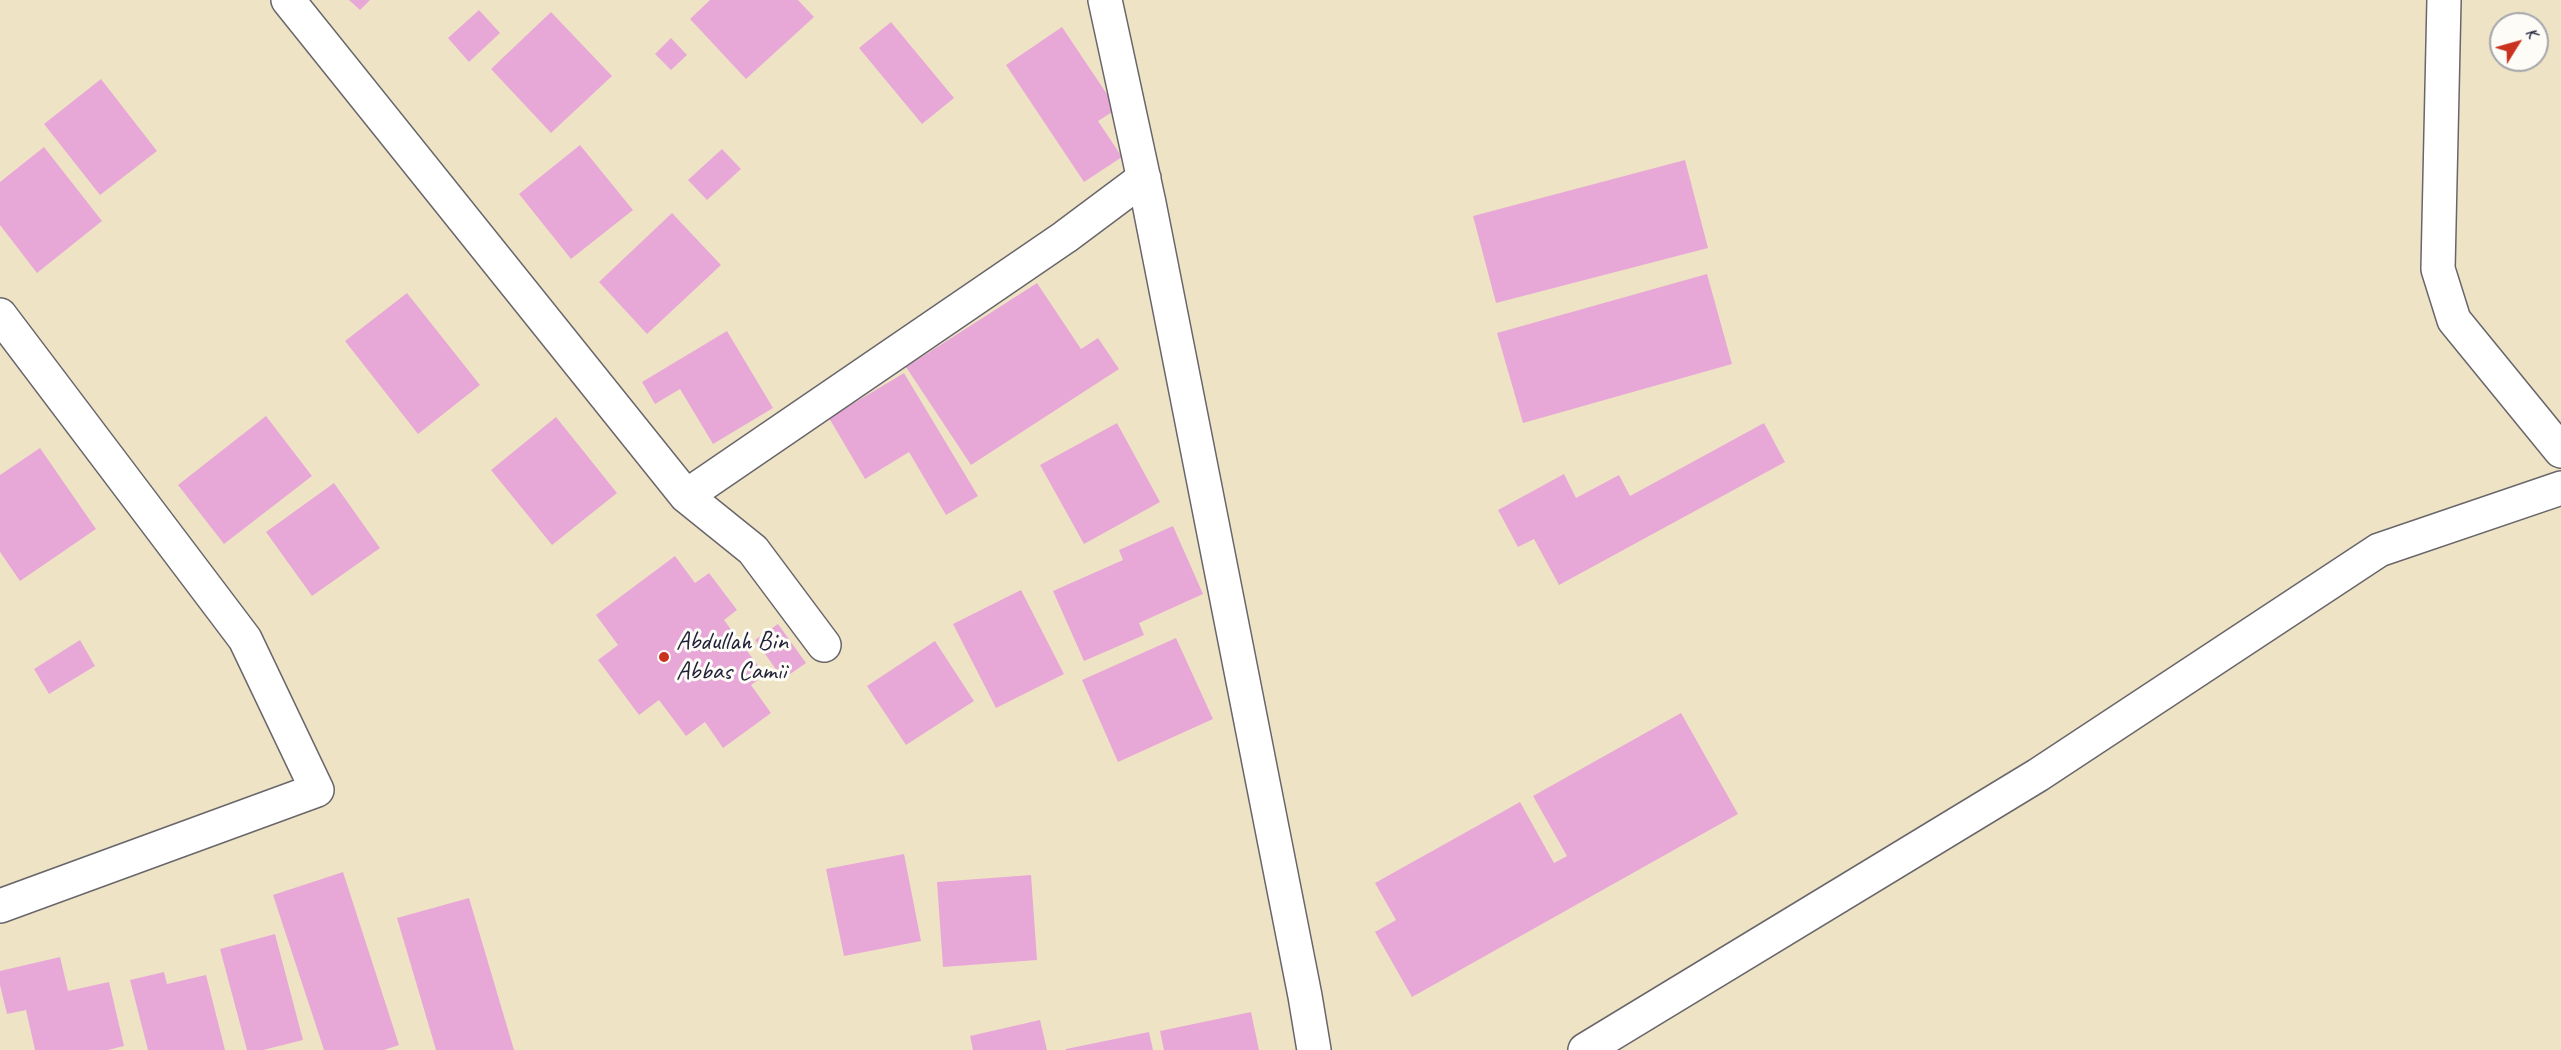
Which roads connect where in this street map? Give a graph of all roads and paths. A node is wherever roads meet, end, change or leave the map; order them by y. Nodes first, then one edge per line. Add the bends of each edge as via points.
1 (288, 0) edge
2 (1105, 0) edge
3 (2444, 0) edge
4 (1144, 178) junction
5 (0, 315) edge
6 (2561, 451) edge
7 (2561, 488) edge
8 (686, 496) junction
9 (824, 645) dead end
10 (0, 906) edge
11 (1314, 1050) edge
12 (1585, 1050) edge

1 - 8 street
2 - 4 street
3 - 6 street via 2438,269 2454,320
4 - 8 street via 1065,237
4 - 11 street
5 - 10 street via 245,639 317,790
7 - 12 street via 2379,550 2038,775
8 - 9 street via 753,550

